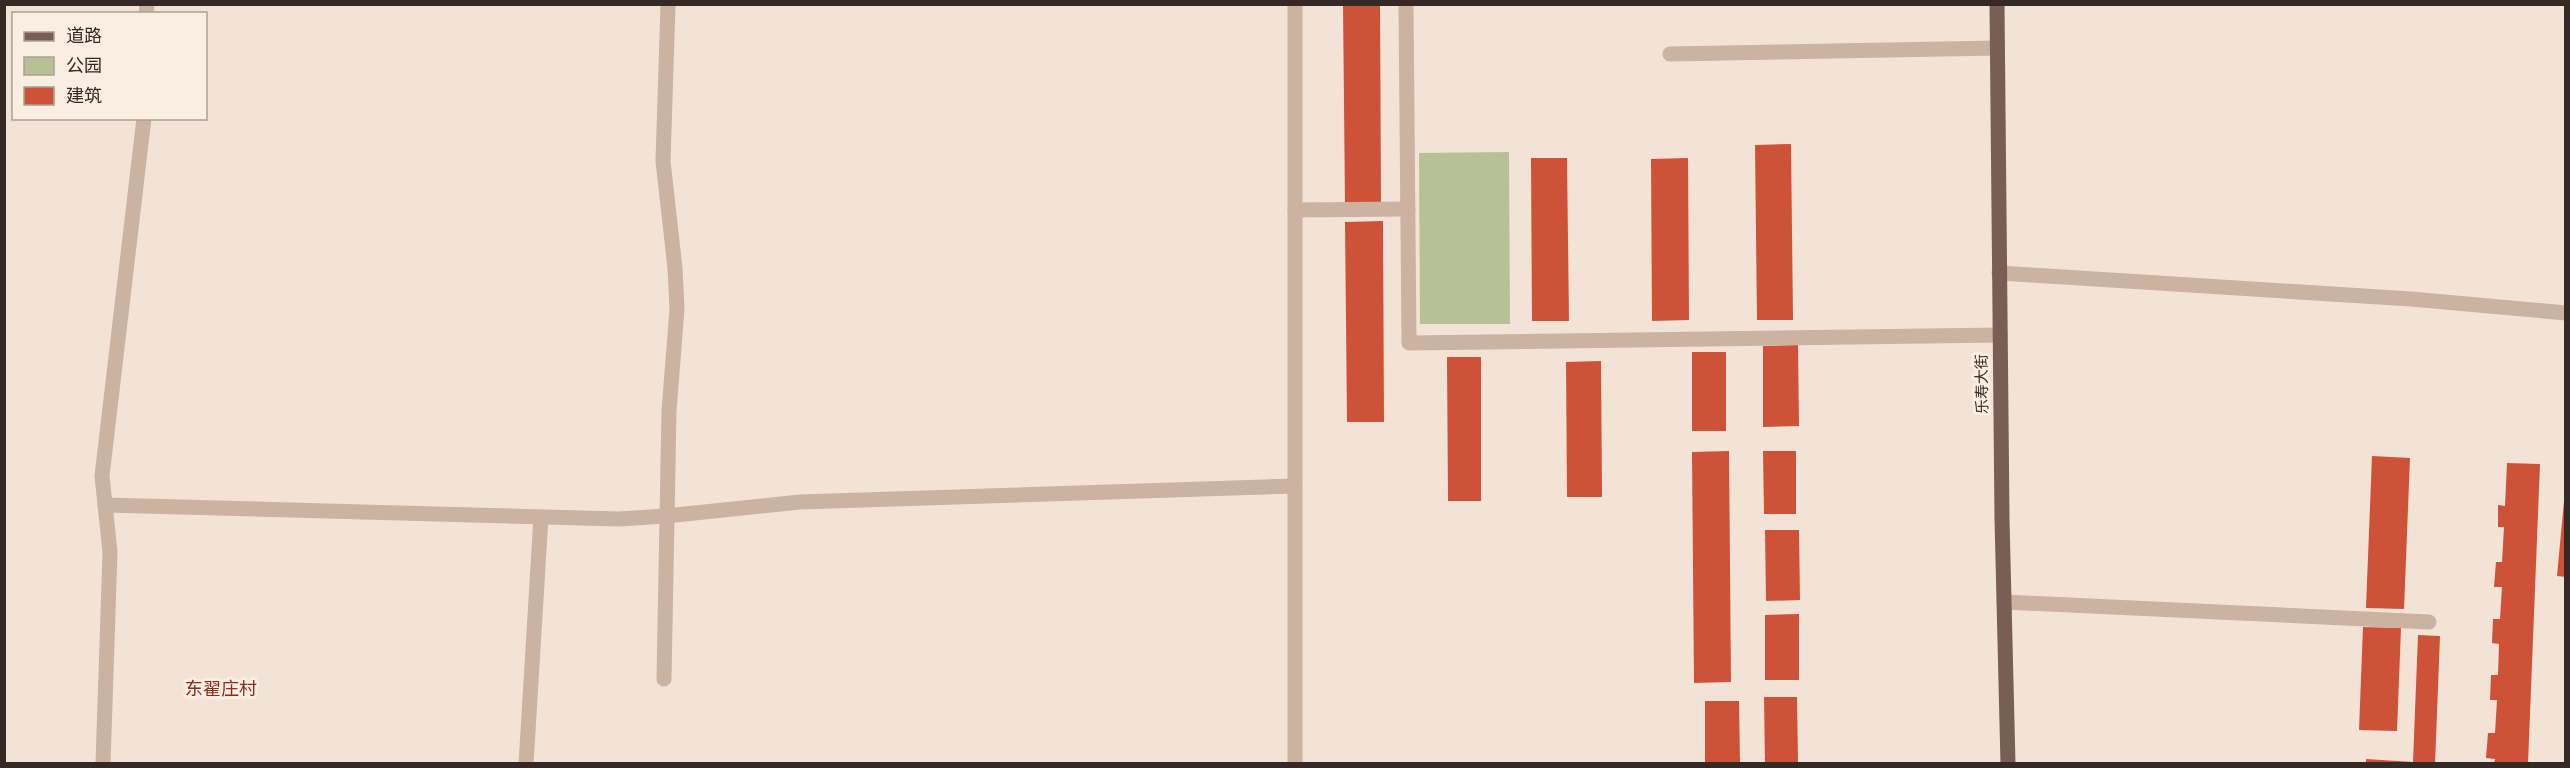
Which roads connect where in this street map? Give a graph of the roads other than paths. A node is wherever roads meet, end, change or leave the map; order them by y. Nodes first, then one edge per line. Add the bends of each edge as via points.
1 (668, 4) edge
2 (1295, 4) edge
3 (1406, 4) edge
4 (1997, 4) edge
5 (1997, 48) junction
6 (1670, 54) dead end
7 (144, 120) edge
8 (1408, 209) junction
9 (1295, 210) junction
10 (1999, 273) junction
11 (2565, 313) edge
12 (2000, 335) junction
13 (1295, 486) junction
14 (105, 506) junction
15 (666, 516) junction
16 (541, 517) junction
17 (2004, 602) junction
18 (2429, 622) dead end
19 (664, 679) dead end
20 (103, 764) edge
21 (526, 764) edge
22 (1295, 764) edge
23 (2008, 764) edge

1 - 15 street via 663,161 677,309
2 - 9 street
3 - 8 street
4 - 5 main road, 乐寿大街
5 - 6 street
5 - 10 main road, 乐寿大街
7 - 14 street via 102,476
8 - 9 street
8 - 12 street via 1409,343
9 - 13 street
10 - 11 street
10 - 12 main road, 乐寿大街
12 - 17 main road, 乐寿大街
13 - 15 street via 800,502
13 - 22 street
14 - 16 street
14 - 20 street via 110,552
15 - 16 street
15 - 19 street
16 - 21 street
17 - 18 street
17 - 23 main road, 乐寿大街

